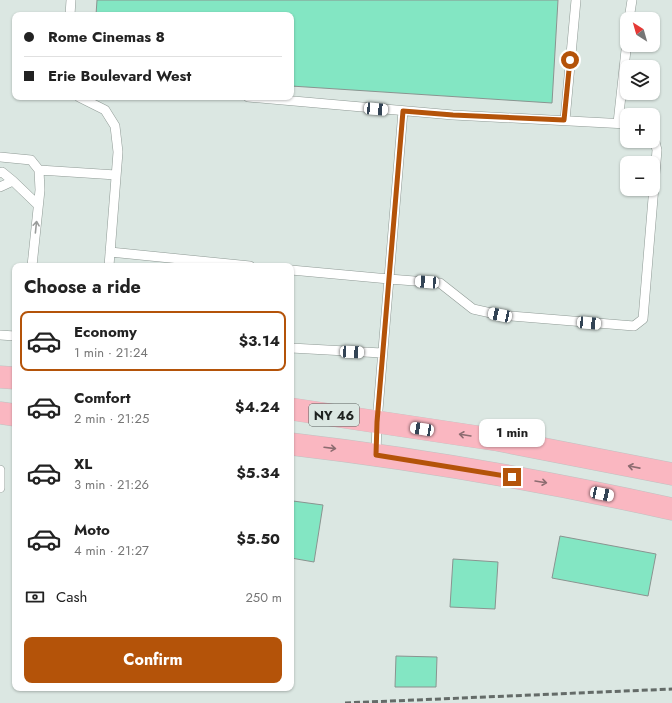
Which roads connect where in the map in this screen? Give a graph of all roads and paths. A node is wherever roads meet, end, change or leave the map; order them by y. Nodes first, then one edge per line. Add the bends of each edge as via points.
1 (71, 0) edge
2 (576, 0) edge
3 (632, 0) edge
4 (70, 12) edge
5 (631, 12) edge
6 (626, 52) edge
7 (85, 100) edge
8 (281, 100) edge
9 (623, 108) edge
10 (403, 111) junction
11 (564, 120) junction
12 (620, 124) edge
13 (656, 148) edge
14 (0, 157) edge
15 (39, 170) junction
16 (0, 172) edge
17 (116, 175) junction
18 (13, 181) junction
19 (0, 187) edge
20 (38, 205) junction
21 (110, 252) junction
22 (32, 263) edge
23 (109, 263) edge
24 (220, 263) edge
25 (294, 270) edge
26 (389, 279) junction
27 (0, 335) edge
28 (12, 336) edge
29 (294, 348) edge
30 (382, 354) junction
31 (0, 377) edge
32 (12, 378) edge
33 (294, 409) edge
34 (0, 413) edge
35 (12, 415) edge
36 (377, 422) junction
37 (294, 444) edge
38 (376, 455) junction
39 (0, 470) edge
40 (672, 474) edge
41 (0, 488) edge
42 (672, 509) edge

1 - 4 lane
2 - 11 lane
3 - 5 lane
6 - 9 lane
7 - 17 lane via 105,110 115,126 118,152
8 - 10 lane
10 - 11 lane
10 - 26 lane
11 - 12 lane
13 - 26 lane via 643,319 634,326 500,315 473,309 440,283
14 - 15 lane via 31,160
15 - 17 lane
15 - 20 lane
16 - 18 lane
17 - 21 lane
18 - 19 lane
18 - 20 lane
22 -> 20 lane
21 - 23 lane
21 - 24 lane
25 - 26 lane
26 - 30 lane
27 - 28 lane
29 - 30 lane
30 - 36 lane
31 - 32 main road
33 - 36 main road, NY 46
34 - 35 main road
36 - 38 lane
40 -> 36 main road, NY 46 via 498,440
37 -> 38 main road, NY 46
38 -> 42 main road, NY 46 via 557,485
39 - 41 lane

